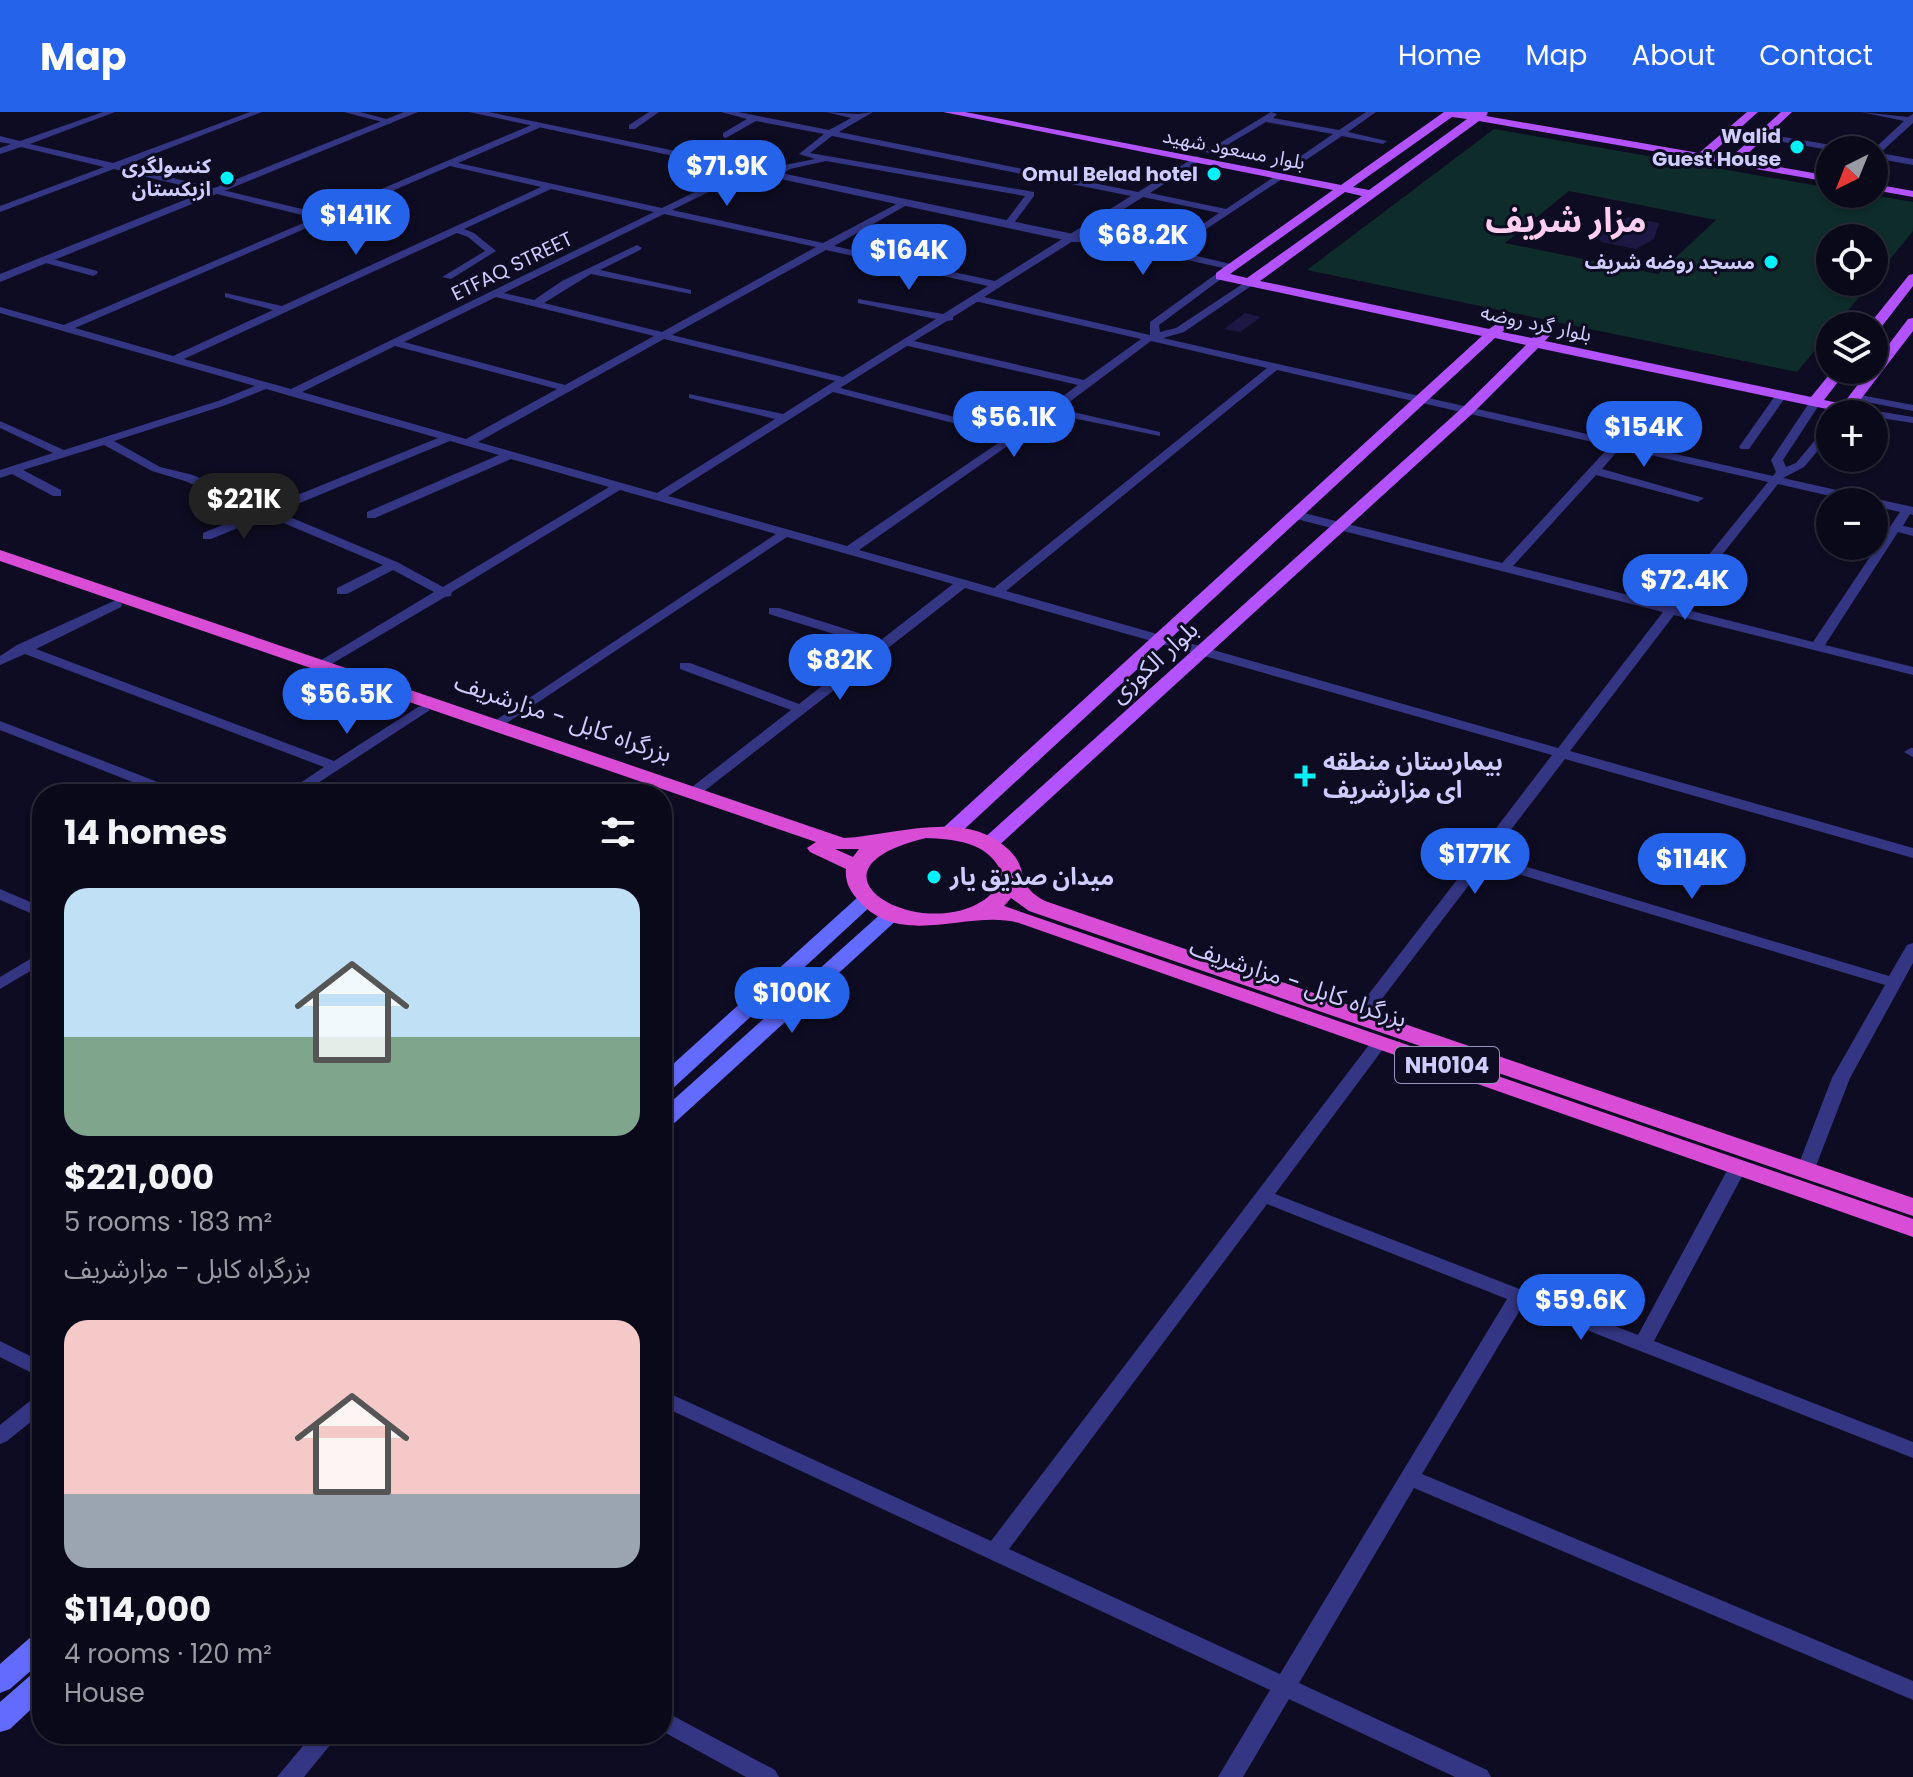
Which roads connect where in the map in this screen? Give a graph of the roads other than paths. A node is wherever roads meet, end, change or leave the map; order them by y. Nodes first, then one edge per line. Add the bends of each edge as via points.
1 (111, 112) edge
2 (258, 112) edge
3 (348, 112) edge
4 (413, 112) edge
5 (474, 112) edge
6 (655, 112) edge
7 (725, 112) edge
8 (830, 112) edge
9 (948, 112) edge
10 (1248, 112) edge
11 (1372, 112) edge
12 (1449, 112) edge
13 (1501, 112) edge
14 (1753, 112) edge
15 (1787, 112) edge
16 (1865, 112) edge
17 (864, 114) edge
18 (1481, 115) edge
19 (1001, 116) edge
20 (1271, 116) edge
21 (755, 118) junction
22 (1912, 119) edge
23 (390, 121) junction
24 (536, 126) junction
25 (632, 127) dead end
26 (831, 133) junction
27 (1341, 133) junction
28 (726, 135) dead end
29 (1761, 136) junction
30 (0, 139) edge
31 (1383, 141) dead end
32 (1888, 142) edge
33 (21, 144) junction
34 (1816, 145) edge
35 (0, 151) edge
36 (1705, 152) junction
37 (1210, 157) junction
38 (1737, 158) junction
39 (1888, 158) edge
40 (1197, 159) junction
41 (824, 160) junction
42 (1913, 162) edge
43 (447, 163) junction
44 (114, 166) junction
45 (1291, 167) junction
46 (1816, 167) edge
47 (746, 170) junction
48 (774, 176) junction
49 (1816, 176) edge
50 (1280, 177) junction
51 (1358, 178) junction
52 (1888, 179) edge
53 (720, 183) junction
54 (1913, 183) edge
55 (1386, 184) junction
56 (552, 185) junction
57 (743, 188) dead end
58 (1343, 189) junction
59 (1888, 190) edge
60 (217, 191) junction
61 (1371, 194) junction
62 (1913, 194) edge
63 (1141, 195) junction
64 (904, 203) junction
65 (0, 209) edge
66 (664, 211) junction
67 (1227, 212) junction
68 (320, 216) junction
69 (1008, 225) junction
70 (456, 229) junction
71 (1078, 239) junction
72 (823, 247) junction
73 (637, 248) dead end
74 (1167, 252) junction
75 (45, 260) junction
76 (1233, 266) junction
77 (589, 271) junction
78 (1263, 272) junction
79 (93, 273) dead end
80 (1220, 276) junction
81 (447, 277) dead end
82 (0, 278) edge
83 (1250, 282) junction
84 (999, 285) junction
85 (1909, 288) edge
86 (687, 292) dead end
87 (496, 294) junction
88 (229, 295) dead end
89 (979, 299) junction
90 (862, 301) dead end
91 (535, 304) junction
92 (283, 309) junction
93 (0, 310) edge
94 (1887, 312) edge
95 (949, 318) junction
96 (1913, 322) edge
97 (66, 328) junction
98 (1499, 328) junction
99 (665, 336) junction
100 (1152, 336) junction
101 (1540, 337) junction
102 (395, 343) junction
103 (908, 343) junction
104 (175, 359) junction
105 (1274, 367) junction
106 (847, 381) junction
107 (1086, 384) junction
108 (1829, 384) edge
109 (266, 385) junction
110 (568, 389) junction
111 (833, 389) junction
112 (294, 392) junction
113 (1781, 395) junction
114 (693, 396) dead end
115 (1819, 396) junction
116 (1424, 399) junction
117 (1830, 400) edge
118 (1853, 400) edge
119 (1888, 408) edge
120 (1913, 408) edge
121 (1051, 410) junction
122 (1468, 410) junction
123 (1888, 415) edge
124 (787, 418) junction
125 (1913, 420) edge
126 (0, 424) edge
127 (1156, 434) dead end
128 (1016, 436) junction
129 (451, 437) junction
130 (104, 440) junction
131 (469, 442) junction
132 (1617, 445) junction
133 (1816, 446) edge
134 (1745, 447) dead end
135 (63, 454) junction
136 (512, 454) junction
137 (13, 470) junction
138 (1593, 470) junction
139 (0, 474) edge
140 (1779, 476) junction
141 (620, 485) junction
142 (1822, 488) edge
143 (57, 493) dead end
144 (660, 496) junction
145 (1698, 498) dead end
146 (1888, 506) edge
147 (1301, 510) junction
148 (1910, 511) edge
149 (267, 512) junction
150 (371, 515) dead end
151 (1344, 519) junction
152 (1895, 528) junction
153 (787, 532) junction
154 (1913, 532) edge
155 (207, 536) dead end
156 (850, 550) junction
157 (0, 555) edge
158 (0, 563) edge
159 (393, 565) junction
160 (1505, 567) junction
161 (964, 582) junction
162 (342, 591) dead end
163 (997, 592) junction
164 (446, 593) junction
165 (116, 604) junction
166 (1672, 609) junction
167 (774, 611) dead end
168 (1162, 640) junction
169 (882, 645) junction
170 (1817, 646) junction
171 (22, 648) junction
172 (1200, 652) junction
173 (0, 661) edge
174 (323, 665) junction
175 (685, 666) dead end
176 (1913, 671) edge
177 (800, 709) junction
178 (423, 710) junction
179 (0, 725) edge
180 (498, 725) junction
181 (1563, 753) junction
182 (335, 766) junction
183 (150, 784) edge
184 (307, 784) edge
185 (635, 784) edge
186 (667, 784) edge
187 (672, 786) edge
188 (693, 793) junction
189 (672, 797) edge
190 (950, 832) junction
191 (882, 842) junction
192 (989, 844) junction
193 (1912, 851) edge
194 (1479, 857) junction
195 (856, 866) junction
196 (1012, 880) junction
197 (0, 894) edge
198 (865, 901) junction
199 (32, 908) edge
200 (980, 912) junction
201 (892, 914) junction
202 (1912, 952) edge
203 (32, 963) edge
204 (1893, 982) junction
205 (0, 984) edge
206 (1359, 1017) junction
207 (1381, 1041) junction
208 (672, 1077) edge
209 (672, 1113) edge
210 (1738, 1167) junction
211 (1805, 1171) junction
212 (1264, 1196) junction
213 (1913, 1207) edge
214 (1913, 1228) edge
215 (1519, 1295) junction
216 (1644, 1342) junction
217 (0, 1348) edge
218 (32, 1366) edge
219 (672, 1402) edge
220 (32, 1410) edge
221 (0, 1436) edge
222 (1913, 1450) edge
223 (1410, 1478) junction
224 (995, 1552) junction
225 (32, 1653) edge
226 (0, 1681) edge
227 (1283, 1684) junction
228 (32, 1691) edge
229 (1913, 1691) edge
230 (0, 1720) edge
231 (672, 1725) edge
232 (318, 1744) edge
233 (289, 1777) edge
234 (767, 1777) edge
235 (1230, 1777) edge
236 (1479, 1777) edge

1 - 33 street
2 - 44 street
3 - 23 street
4 - 23 street
5 - 24 street
6 - 25 street
7 - 21 street
8 - 17 street
9 - 19 main road, بلوار مسعود شهید
10 - 20 street
11 - 27 street
12 - 18 main road
12 - 51 main road
13 - 36 main road
14 - 36 main road
15 - 29 main road
16 - 22 street
17 - 26 street
18 - 36 main road
18 - 55 main road
19 - 37 main road, بلوار مسعود شهید
19 - 40 main road, بلوار مسعود شهید
20 - 27 street
20 - 37 street
21 - 26 street
21 - 28 street
22 - 32 street
23 - 60 street
24 - 43 street
24 - 47 street
26 - 41 street via 803,154
26 - 63 street
27 - 31 street
27 - 45 street
29 - 34 street
29 - 38 main road
30 - 33 street
33 - 35 street
33 - 44 street
36 - 38 main road
37 - 40 main road, بلوار مسعود شهید
37 - 45 main road, بلوار مسعود شهید
37 - 50 main road, بلوار مسعود شهید
38 - 46 main road
38 - 49 main road
39 - 42 street
40 - 63 street
41 - 48 street via 787,167
41 - 69 street via 1031,194
43 - 56 street
43 - 68 street
44 - 60 street
44 - 65 street
45 - 51 main road, بلوار مسعود شهید
47 - 48 street
47 - 53 street, ETFAQ STREET
48 - 64 street
50 - 58 main road, بلوار مسعود شهید
50 - 67 street
51 - 55 main road, بلوار مسعود شهید
51 - 58 main road
52 - 54 main road
53 - 57 street
53 - 66 street, ETFAQ STREET
55 - 61 main road
56 - 66 street
56 - 70 street
58 - 61 main road, بلوار مسعود شهید
58 - 76 main road
59 - 62 main road
60 - 68 street
60 - 75 street
61 - 78 main road
63 - 67 street
63 - 71 street
64 - 69 street
64 - 72 street
66 - 72 street
66 - 87 street, ETFAQ STREET
67 - 74 street
68 - 97 street
69 - 71 street
70 - 81 street via 491,251
70 - 92 street
71 - 74 street via 1108,239
71 - 80 street via 1097,249
71 - 84 street
72 - 84 street
72 - 99 street
73 - 77 street
74 - 76 street
75 - 79 street
75 - 82 street
76 - 78 main road, بلوار گرد روضه
76 - 80 main road
77 - 86 street
77 - 91 street
78 - 83 main road
78 - 98 main road, بلوار گرد روضه
80 - 83 main road, بلوار گرد روضه
80 - 100 street via 1154,324
83 - 98 main road, بلوار گرد روضه
83 - 100 street via 1180,330
84 - 89 street
85 - 94 main road
87 - 91 street
87 - 102 street, ETFAQ STREET
88 - 92 street
89 - 95 street
89 - 100 street
90 - 95 street
91 - 99 street
92 - 104 street
93 - 97 street
95 - 103 street
96 - 118 main road
97 - 104 street
98 - 101 main road, بلوار گرد روضه
98 - 116 main road, بلوار الکوزی
99 - 106 street
99 - 110 street
100 - 105 street
100 - 107 street
101 - 113 main road, بلوار گرد روضه
101 - 115 main road, بلوار گرد روضه
101 - 122 main road, بلوار الکوزی
102 - 110 street
102 - 112 street, ETFAQ STREET
103 - 106 street
103 - 107 street
104 - 109 street
105 - 116 street
105 - 163 street
106 - 111 street
107 - 121 street
108 - 115 main road
109 - 112 street
109 - 130 street
110 - 131 street
111 - 124 street
111 - 128 street
112 - 129 street
113 - 115 main road, بلوار گرد روضه
113 - 134 street
114 - 124 street
115 - 117 main road, بلوار گرد روضه
115 - 140 street via 1777,460
116 - 122 street
116 - 147 main road, بلوار الکوزی
119 - 120 street
121 - 127 street
121 - 128 street
122 - 132 street
122 - 151 main road, بلوار الکوزی
123 - 125 street
124 - 144 street
126 - 135 street
128 - 156 street
129 - 131 street
129 - 149 street
130 - 135 street
130 - 149 street via 156,469
131 - 136 street
132 - 138 street
132 - 140 street
133 - 140 street via 1800,465
135 - 137 street
136 - 141 street
136 - 150 street
137 - 139 street
137 - 143 street
138 - 145 street
138 - 160 street
140 - 142 street
140 - 166 street
141 - 144 street
141 - 164 street
144 - 153 street
146 - 148 street
147 - 151 street
147 - 168 main road, بلوار الکوزی
148 - 152 street
149 - 155 street
149 - 159 street
151 - 160 street
151 - 172 main road, بلوار الکوزی
152 - 154 street
152 - 170 street
153 - 156 street
153 - 180 street
156 - 161 street
157 - 174 highway, بزرگراه کابل - مزارشریف
158 - 165 highway, بزرگراه کابل - مزارشریف
159 - 162 street
159 - 164 street
160 - 166 street
161 - 163 street
161 - 169 street
163 - 168 street
164 - 174 street
165 - 171 street
165 - 178 highway, بزرگراه کابل - مزارشریف
166 - 170 street
166 - 181 street
167 - 169 street
168 - 172 street
168 - 190 main road, بلوار الکوزی
169 - 177 street
170 - 176 street
171 - 173 street
171 - 182 street
172 - 181 street
172 - 192 main road, بلوار الکوزی
174 - 180 highway, بزرگراه کابل - مزارشریف
175 - 177 street
177 - 188 street
178 - 182 street
178 - 185 highway, بزرگراه کابل - مزارشریف
179 - 183 street
180 - 186 highway, بزرگراه کابل - مزارشریف
181 - 193 street
181 - 194 street
182 - 184 street
187 - 188 highway, بزرگراه کابل - مزارشریف
188 - 191 highway, بزرگراه کابل - مزارشریف via 842,844
189 - 195 highway, بزرگراه کابل - مزارشریف
190 - 191 highway via 921,832
190 - 192 highway
191 - 195 highway
192 - 196 highway, NH0104 via 1011,867
194 - 204 street
194 - 206 street
195 - 198 highway via 855,879
196 - 200 highway via 996,903
196 - 206 highway, بزرگراه کابل - مزارشریف / NH0104 via 1020,896 1037,906
197 - 199 street
198 - 201 highway, NH0104
198 - 208 main road
200 - 201 highway, NH0104 via 936,921
200 - 207 highway, بزرگراه کابل - مزارشریف / NH0104 via 1027,918
201 - 209 main road
202 - 204 street
203 - 205 street
204 - 211 street via 1841,1078
206 - 211 highway, بزرگراه کابل - مزارشریف / NH0104
207 - 210 highway, بزرگراه کابل - مزارشریف / NH0104
207 - 212 street
210 - 214 highway, بزرگراه کابل - مزارشریف / NH0104
210 - 216 street
211 - 213 highway, بزرگراه کابل - مزارشریف / NH0104
212 - 215 street
212 - 224 street
215 - 216 street
215 - 223 street
216 - 222 street
217 - 218 street
219 - 224 street
220 - 221 street
223 - 227 street
223 - 229 street
224 - 227 street
225 - 226 main road
227 - 235 street
227 - 236 street
228 - 230 main road
231 - 234 street
232 - 233 street

